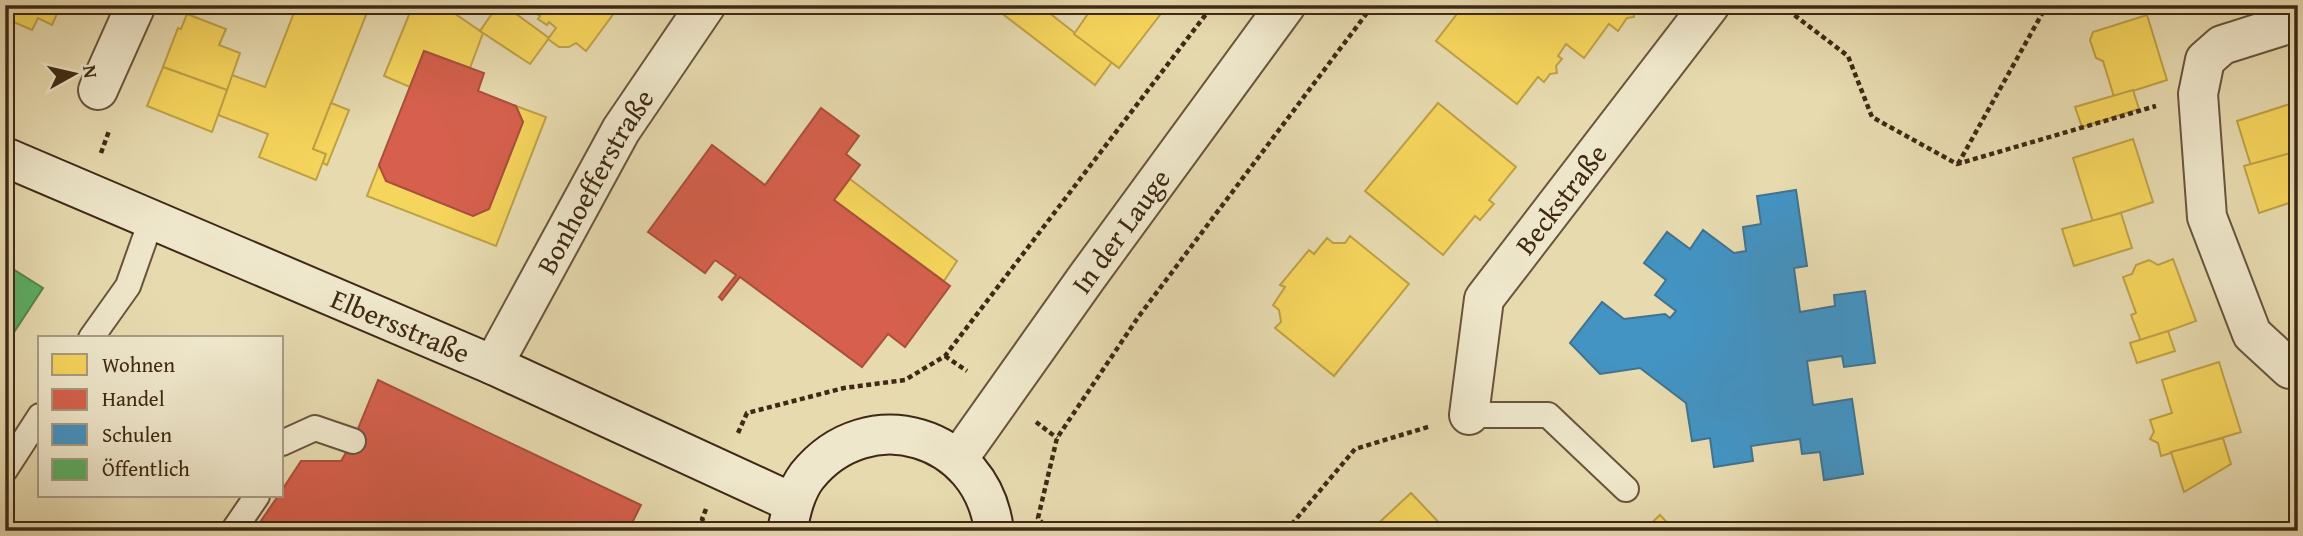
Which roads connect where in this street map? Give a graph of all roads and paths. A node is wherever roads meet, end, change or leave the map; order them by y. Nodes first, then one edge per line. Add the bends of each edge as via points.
1 (136, 5) edge
2 (706, 5) edge
3 (1213, 5) edge
4 (1286, 5) edge
5 (1373, 5) edge
6 (1710, 5) edge
7 (1781, 5) edge
8 (2044, 5) edge
9 (2298, 21) edge
10 (97, 90) joint
11 (2197, 94) junction
12 (5, 157) edge
13 (1957, 164) junction
14 (86, 190) junction
15 (152, 218) junction
16 (92, 336) edge
17 (945, 356) dead end
18 (493, 365) junction
19 (2290, 369) dead end
20 (1469, 415) junction
21 (38, 419) edge
22 (354, 441) dead end
23 (284, 442) edge
24 (958, 459) junction
25 (5, 470) edge
26 (1626, 489) dead end
27 (256, 498) edge
28 (790, 517) edge
29 (233, 531) edge
30 (994, 531) edge
31 (1049, 531) edge
32 (1286, 531) edge

1 - 10 street
2 - 18 street, Bonhoefferstraße via 621,130
3 - 17 path
4 - 24 street, In der Lauge
5 - 31 path via 1139,316 1057,438 1038,518
6 - 20 street, Beckstraße via 1484,299
7 - 13 path via 1848,56 1872,117
8 - 13 path
9 - 11 street via 2222,44 2205,60
10 - 14 path via 113,120
11 - 13 path
11 - 19 street via 2207,217 2252,334
12 - 14 street, Elbersstraße
14 - 15 street, Elbersstraße
15 - 16 lane via 128,286
15 - 18 street, Elbersstraße
18 - 28 street, Elbersstraße
20 - 26 lane via 1548,415
20 - 32 path via 1355,449
21 - 25 lane
22 - 23 lane via 315,429
24 - 28 street via 934,444 906,435 850,442 826,456 806,477
24 - 30 street via 979,482 992,512
27 - 29 lane

